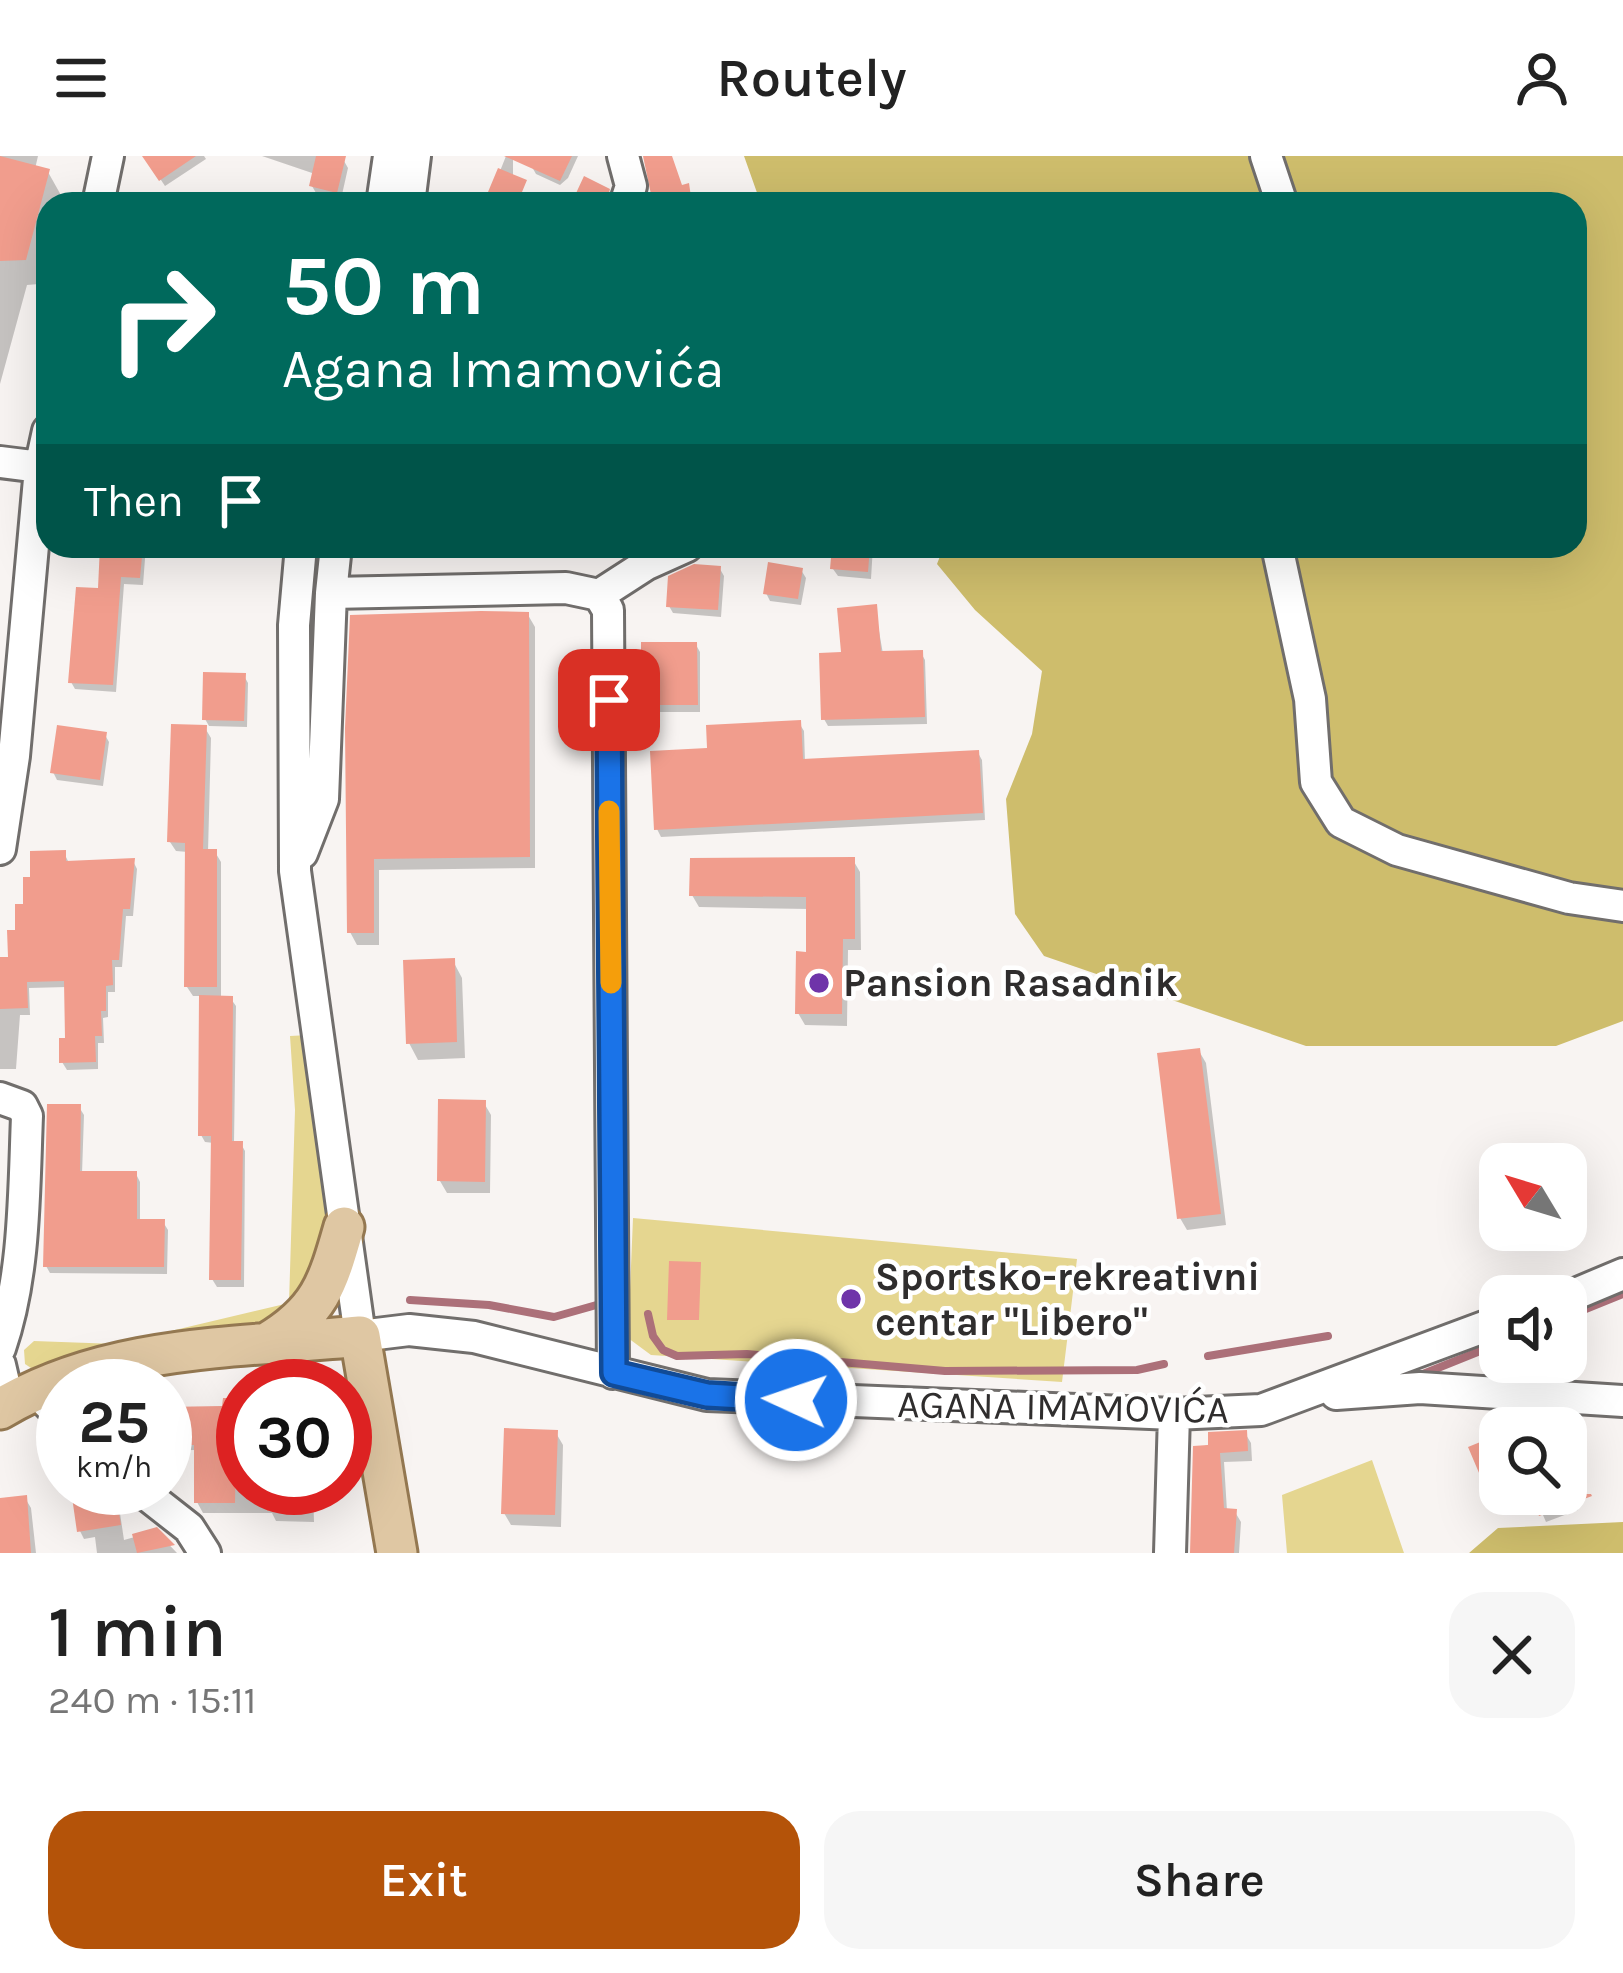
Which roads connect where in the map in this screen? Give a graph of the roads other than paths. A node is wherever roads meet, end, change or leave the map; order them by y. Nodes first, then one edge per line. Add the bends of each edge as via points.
1 (108, 156) edge
2 (623, 156) edge
3 (1266, 156) edge
4 (412, 158) edge
5 (100, 192) edge
6 (390, 192) edge
7 (410, 192) edge
8 (629, 192) edge
9 (1278, 192) edge
10 (0, 462) edge
11 (36, 467) edge
12 (36, 545) edge
13 (300, 558) edge
14 (335, 558) edge
15 (660, 558) edge
16 (1279, 558) edge
17 (331, 593) junction
18 (599, 595) junction
19 (0, 849) edge
20 (295, 871) junction
21 (1623, 906) edge
22 (0, 1098) edge
23 (344, 1227) junction
24 (1623, 1274) edge
25 (1587, 1289) edge
26 (1479, 1329) edge
27 (360, 1336) junction
28 (264, 1345) junction
29 (0, 1348) edge
30 (614, 1373) junction
31 (11, 1392) edge
32 (1306, 1396) junction
33 (1623, 1401) edge
34 (1174, 1414) junction
35 (172, 1515) edge
36 (205, 1553) edge
37 (397, 1553) edge
38 (1170, 1553) edge

1 - 5 street
2 - 8 street
3 - 9 street
4 - 6 street
4 - 7 street
10 - 11 street
12 - 19 street
13 - 20 street
14 - 17 street
15 - 18 street
16 - 21 street via 1310,699 1316,782 1341,822 1397,850
17 - 18 street via 566,588
17 - 20 street via 323,799
18 - 30 street via 608,610
20 - 23 street
22 - 29 street via 27,1116 13,1297
23 - 27 street
23 - 28 main road via 310,1313
24 - 25 street
26 - 32 street, AGANA IMAMOVIĆA
27 - 28 main road, AGANA IMAMOVIĆA
27 - 30 street, AGANA IMAMOVIĆA via 474,1336
27 - 37 main road
28 - 31 main road, AGANA IMAMOVIĆA via 133,1359
30 - 34 street, AGANA IMAMOVIĆA via 707,1395
32 - 33 street via 1420,1388
32 - 34 street, AGANA IMAMOVIĆA via 1261,1410
34 - 38 street
35 - 36 street

